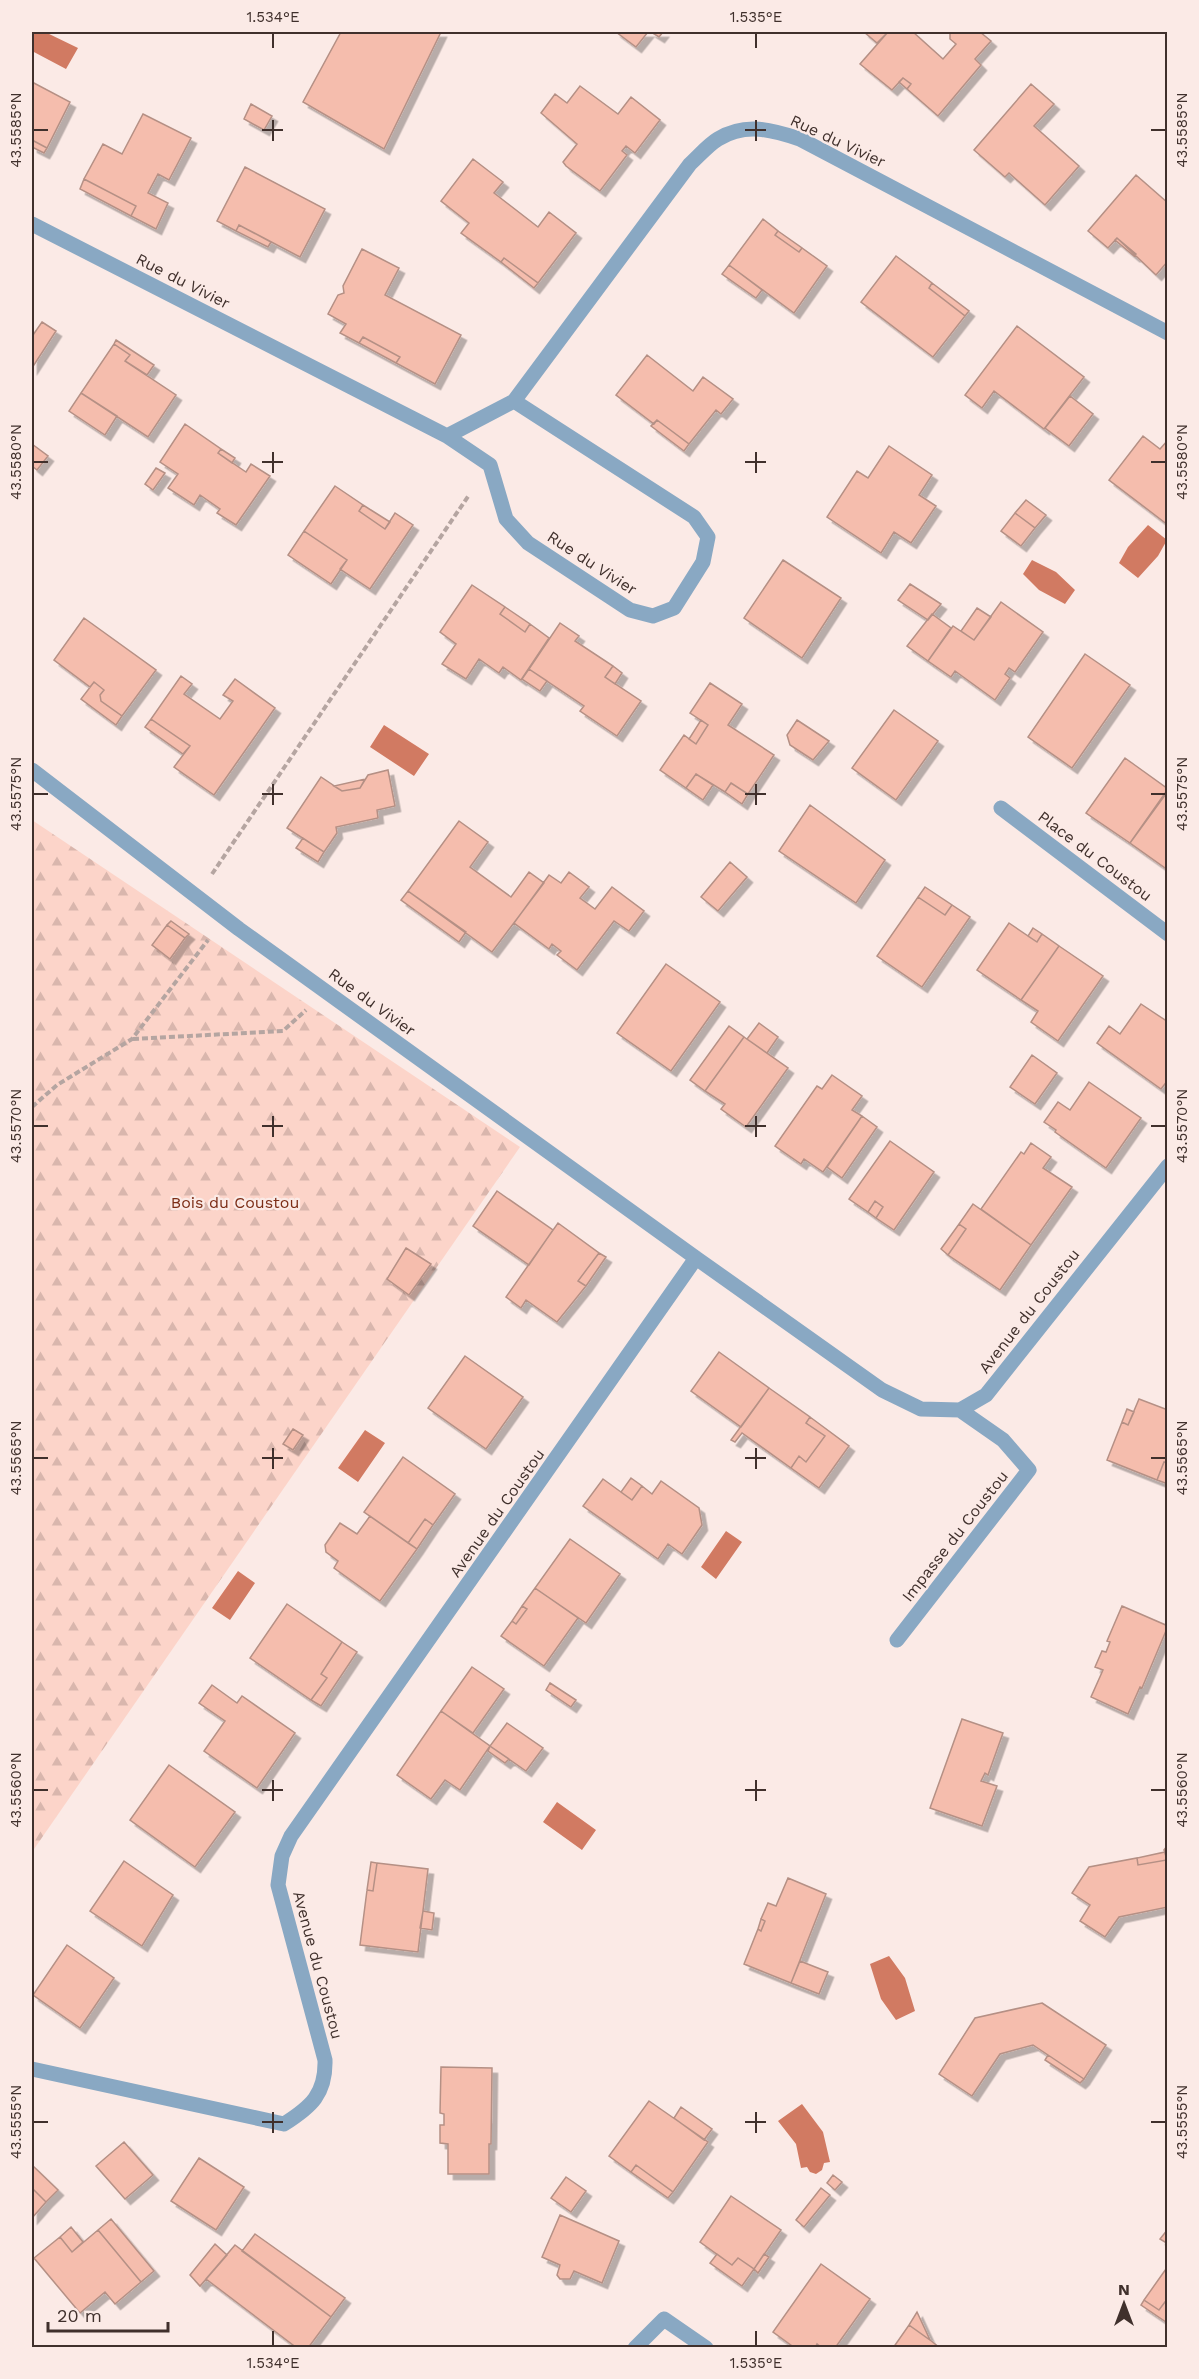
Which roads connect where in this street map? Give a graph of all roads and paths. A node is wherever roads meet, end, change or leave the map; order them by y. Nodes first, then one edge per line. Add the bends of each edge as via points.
1 (32, 224) edge
2 (1167, 333) edge
3 (514, 400) junction
4 (447, 436) junction
5 (490, 465) junction
6 (32, 770) edge
7 (1001, 808) dead end
8 (197, 897) junction
9 (224, 918) junction
10 (1167, 934) edge
11 (326, 992) junction
12 (132, 1039) junction
13 (32, 1107) edge
14 (1167, 1166) edge
15 (696, 1258) junction
16 (960, 1410) junction
17 (897, 1640) dead end
18 (32, 2069) edge
19 (635, 2348) edge
20 (706, 2348) edge

1 - 4 street, Rue du Vivier
2 - 3 street, Rue du Vivier via 800,139 768,129 744,130 718,139 690,164
3 - 4 street, Rue du Vivier
3 - 5 street, Rue du Vivier via 694,517 708,537 704,562 674,608 653,616 630,610 528,543 506,519
4 - 5 street, Rue du Vivier
5 - 8 path
6 - 8 street, Rue du Vivier
7 - 10 street, Place du Coustou
8 - 9 street, Rue du Vivier
9 - 11 street, Rue du Vivier
9 - 12 path
11 - 12 path via 283,1031
11 - 15 street, Rue du Vivier
12 - 13 path via 57,1085
14 - 16 street, Avenue du Coustou via 987,1395
15 - 16 street via 882,1390 921,1409
15 - 18 street, Avenue du Coustou via 291,1836 282,1856 278,1885 325,2060 326,2077 318,2096 304,2112 284,2124
16 - 17 street, Impasse du Coustou via 1003,1440 1029,1470
19 - 20 street via 664,2319

